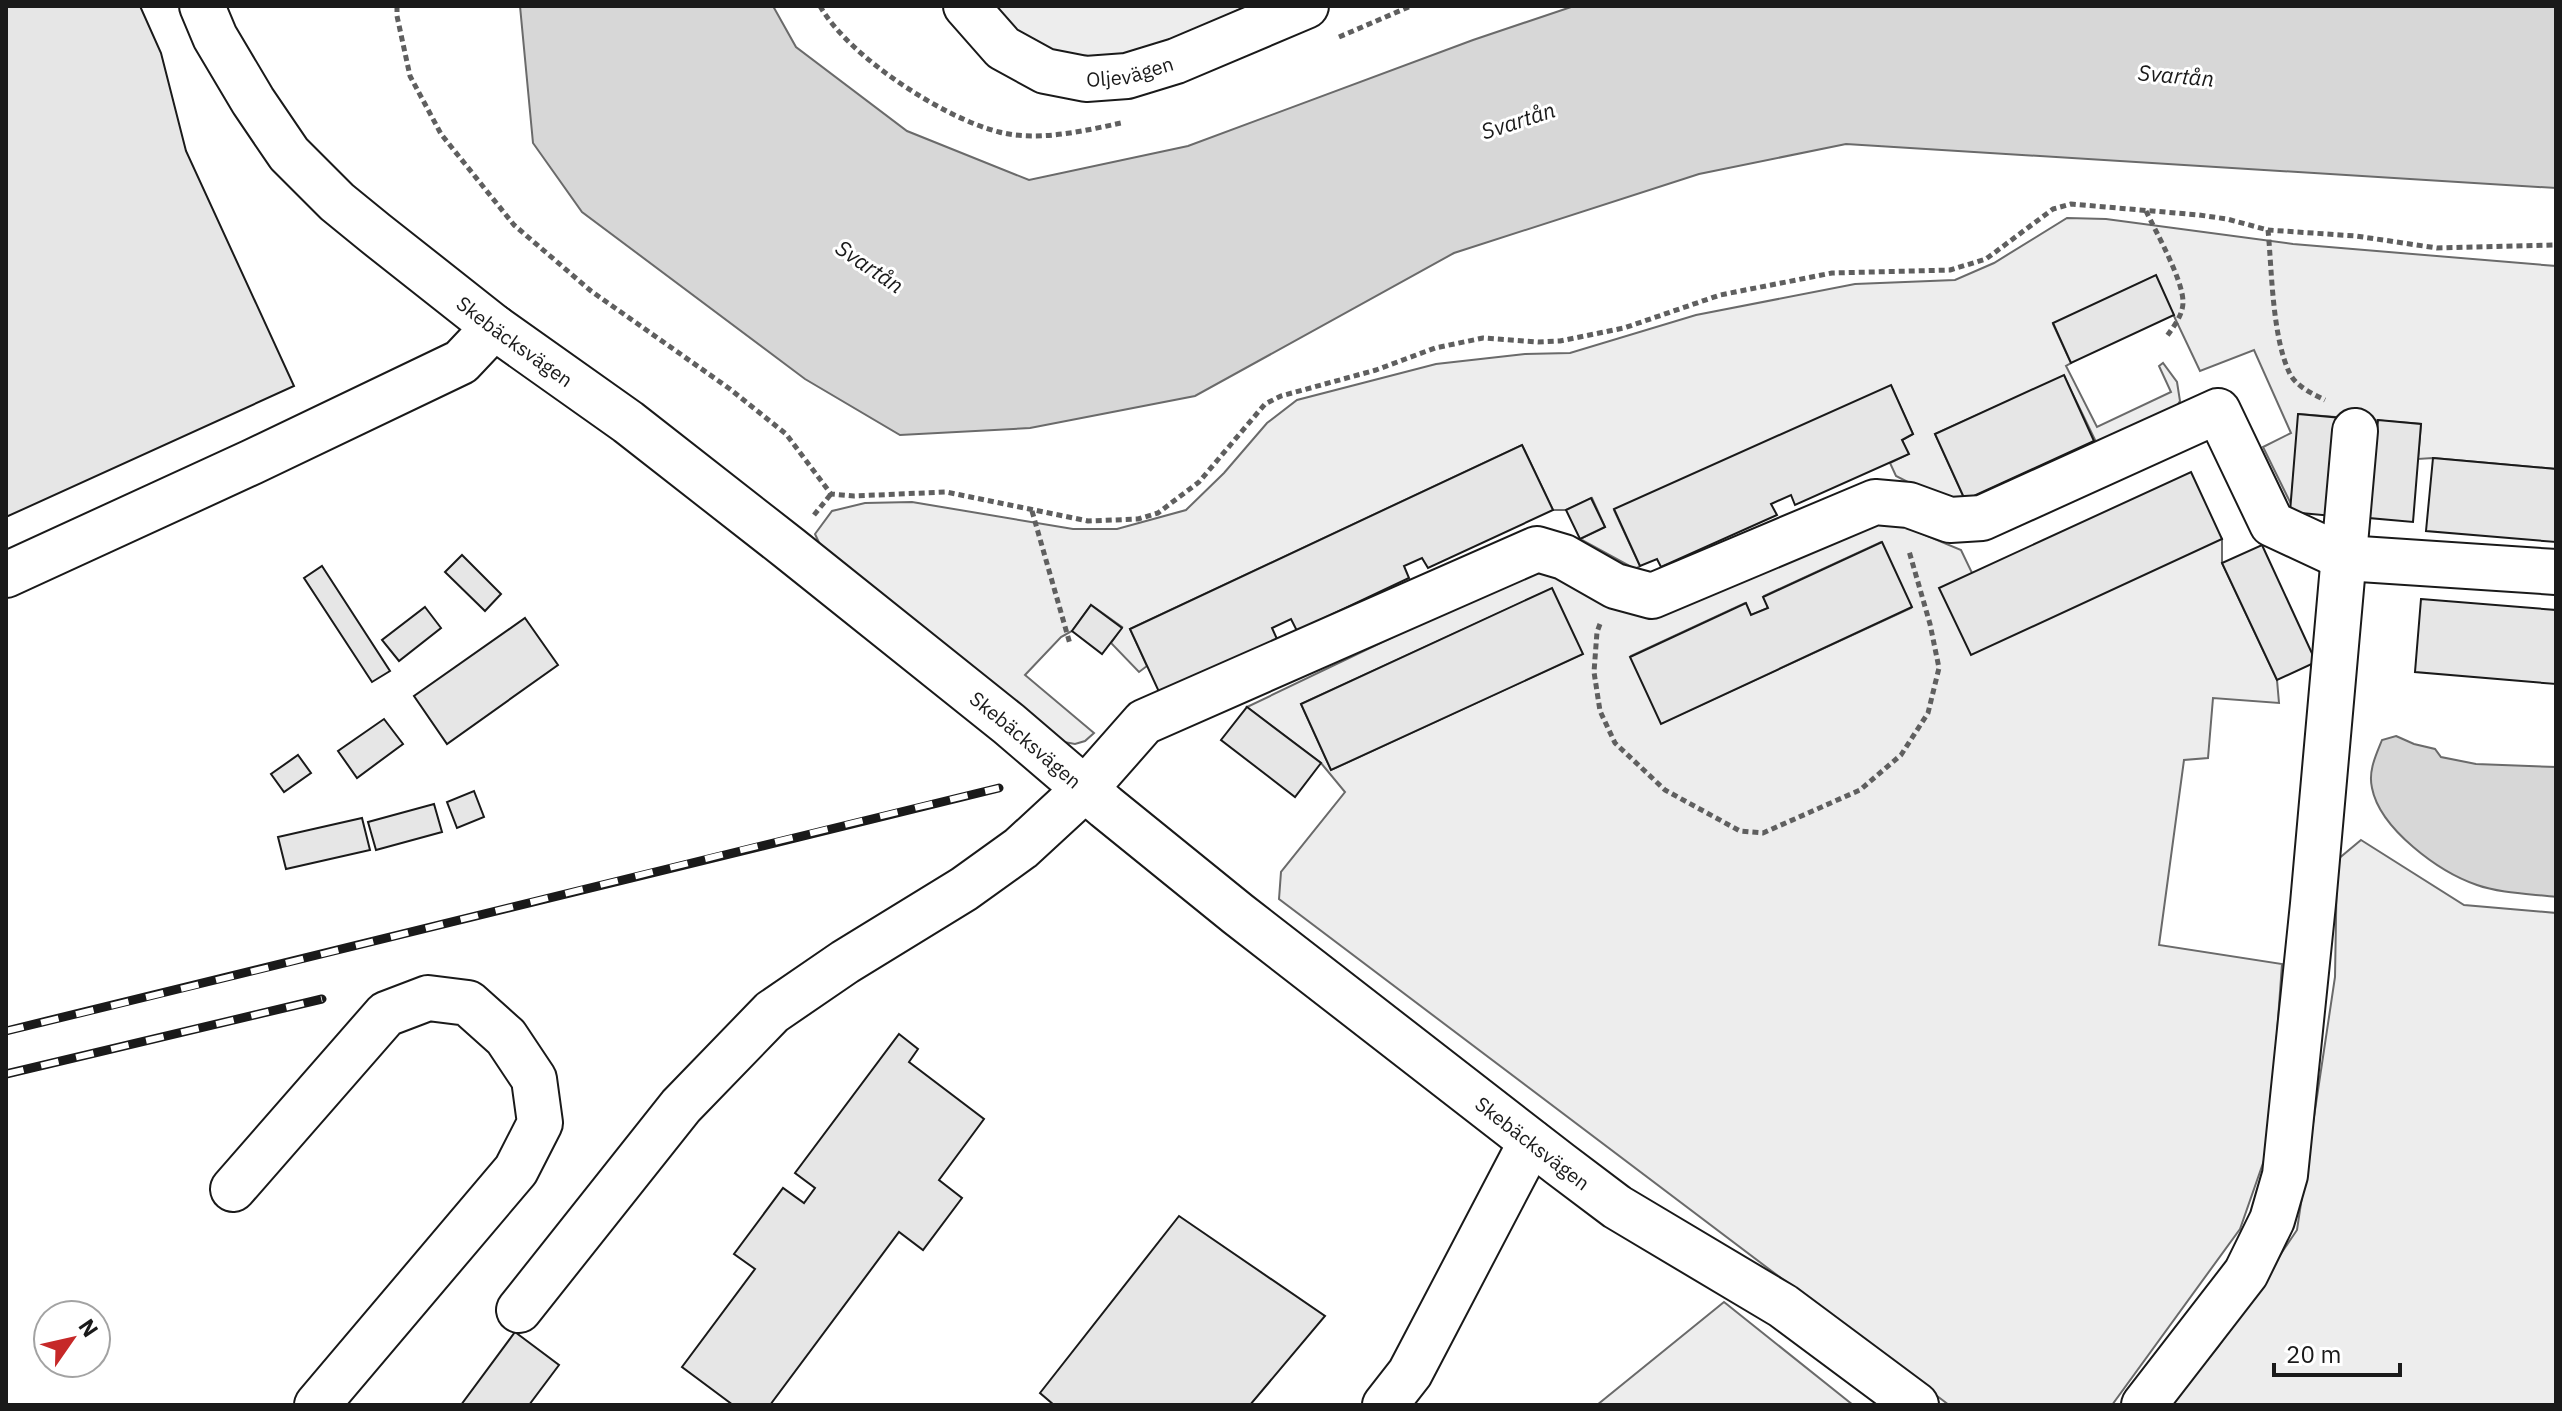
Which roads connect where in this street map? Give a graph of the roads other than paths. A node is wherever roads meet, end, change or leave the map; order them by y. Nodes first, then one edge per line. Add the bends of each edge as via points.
1 (202, 6) edge
2 (966, 6) edge
3 (1306, 6) edge
4 (494, 327) junction
5 (2355, 431) road end
6 (2345, 558) junction
7 (2556, 572) edge
8 (6, 575) edge
9 (1085, 789) junction
10 (1531, 1142) junction
11 (233, 1189) dead end
12 (519, 1310) dead end
13 (317, 1405) edge
14 (1385, 1405) edge
15 (1916, 1405) edge
16 (2144, 1405) edge

1 - 4 street, Skebäcksvägen via 215,37 289,154 337,202
2 - 3 street, Oljevägen via 1003,48 1045,71 1086,79 1127,76 1176,61
4 - 8 street via 461,362
4 - 9 street, Skebäcksvägen via 777,538
5 - 6 street
6 - 7 street
6 - 9 street via 2272,524 2218,411 1982,518 1950,520 1903,504 1875,502 1652,596 1615,586 1564,557 1537,549 1144,722
6 - 16 street via 2285,1175 2272,1220 2246,1273
9 - 10 street, Skebäcksvägen
9 - 12 street via 998,865 772,1012 681,1106
10 - 14 street via 1410,1373
10 - 15 street, Skebäcksvägen via 1617,1207 1783,1306
11 - 13 street via 386,1014 428,998 468,1003 506,1037 534,1079 540,1123 516,1170

